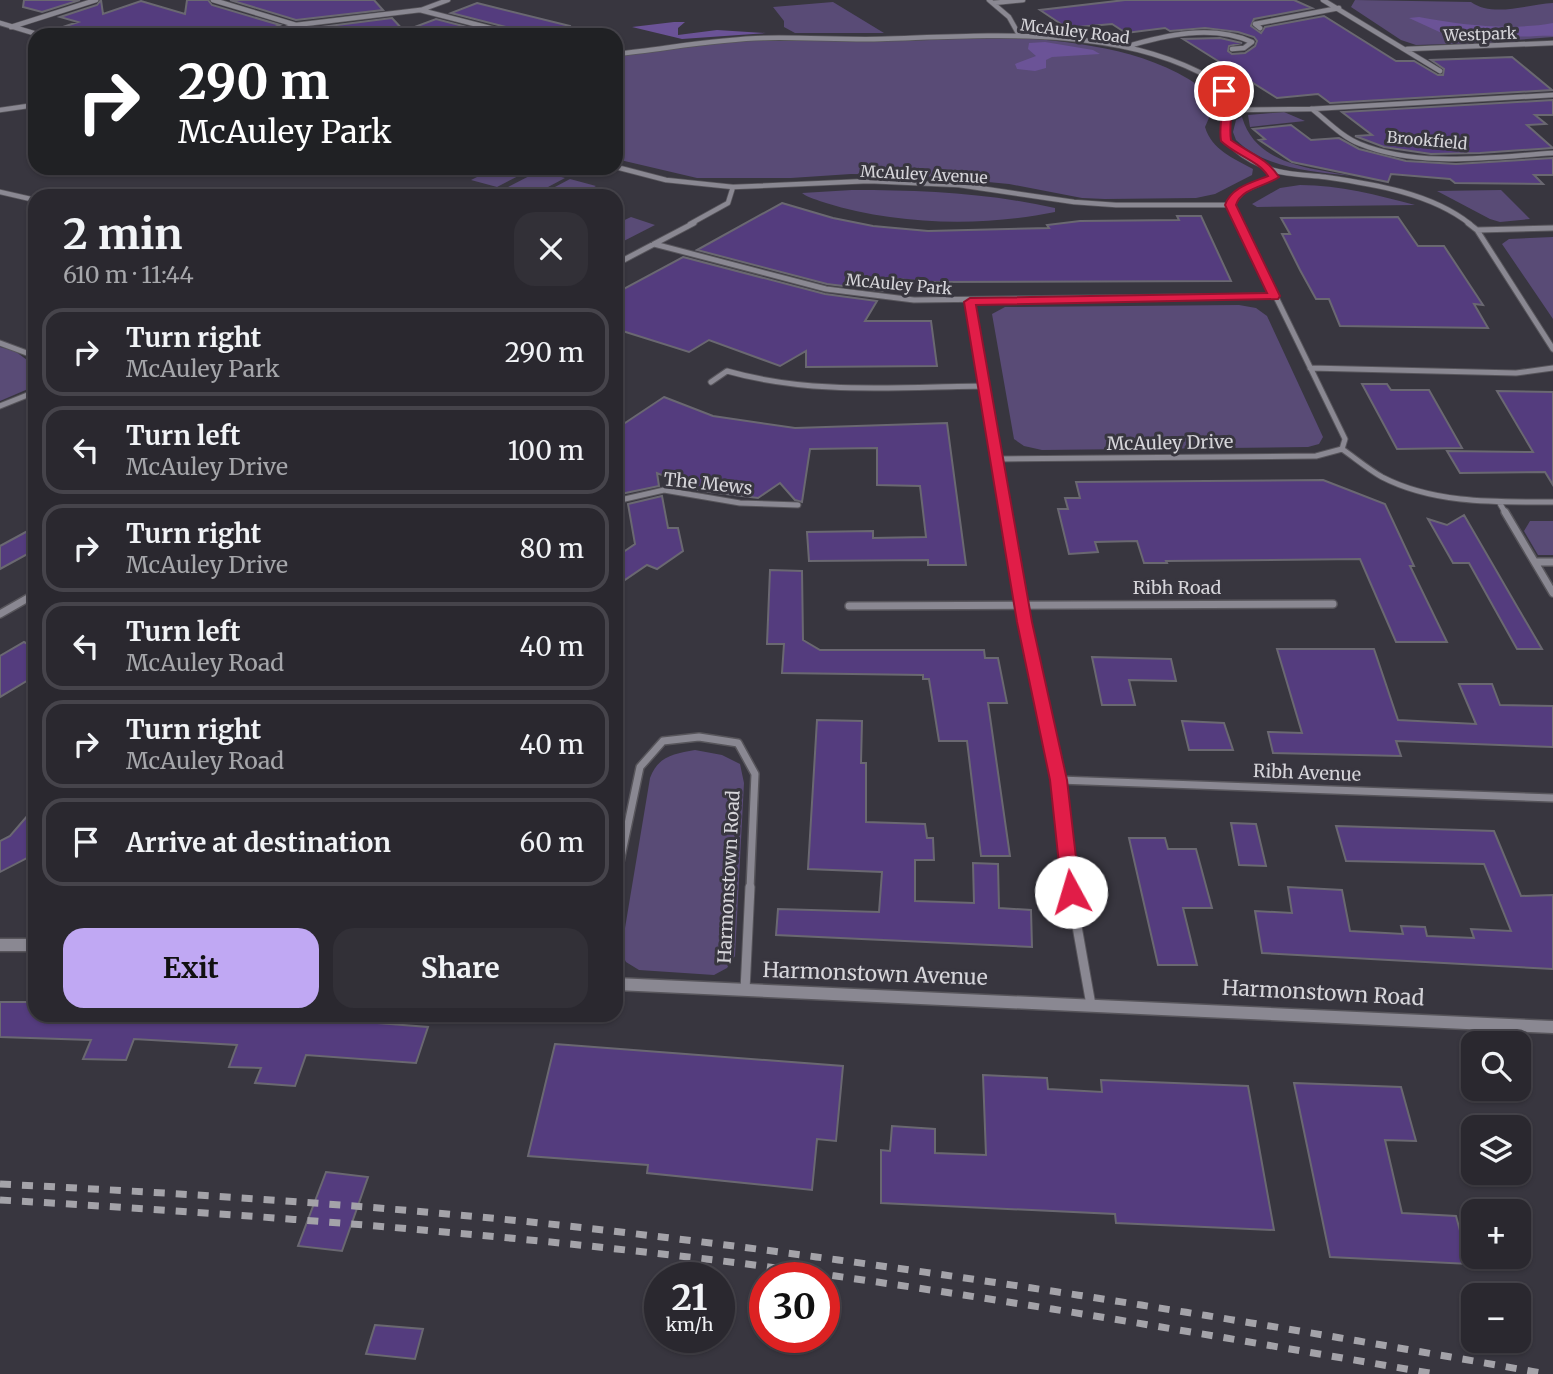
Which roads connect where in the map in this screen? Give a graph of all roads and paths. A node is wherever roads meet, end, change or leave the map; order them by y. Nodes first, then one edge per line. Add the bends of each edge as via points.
1 (96, 0) edge
2 (213, 0) edge
3 (448, 0) edge
4 (1023, 0) edge
5 (1323, 0) edge
6 (991, 2) edge
7 (1339, 8) junction
8 (420, 10) junction
9 (0, 23) edge
10 (296, 25) junction
11 (11, 27) junction
12 (287, 28) edge
13 (490, 28) edge
14 (1260, 28) dead end
15 (28, 32) edge
16 (1019, 35) junction
17 (1553, 43) edge
18 (1125, 47) junction
19 (1232, 49) dead end
20 (1407, 49) junction
21 (623, 53) edge
22 (1440, 71) dead end
23 (1553, 95) edge
24 (28, 107) edge
25 (1312, 108) junction
26 (0, 110) edge
27 (1229, 110) junction
28 (1553, 153) edge
29 (623, 169) edge
30 (1273, 170) junction
31 (733, 187) junction
32 (0, 192) edge
33 (28, 198) edge
34 (1231, 205) junction
35 (1553, 228) edge
36 (1477, 230) junction
37 (654, 243) junction
38 (623, 260) edge
39 (1274, 296) junction
40 (970, 302) junction
41 (0, 343) edge
42 (1553, 349) edge
43 (28, 353) edge
44 (1310, 368) junction
45 (1553, 368) edge
46 (711, 382) dead end
47 (983, 386) junction
48 (28, 395) edge
49 (0, 406) edge
50 (1342, 449) junction
51 (997, 459) junction
52 (623, 499) edge
53 (1499, 502) junction
54 (1553, 502) edge
55 (798, 505) dead end
56 (1535, 562) junction
57 (1553, 562) edge
58 (1553, 593) edge
59 (28, 598) edge
60 (1334, 604) dead end
61 (1021, 605) junction
62 (849, 606) dead end
63 (0, 614) edge
64 (1059, 780) junction
65 (1553, 798) edge
66 (623, 848) edge
67 (0, 945) edge
68 (28, 945) edge
69 (623, 984) edge
70 (745, 991) junction
71 (1091, 1005) junction
72 (1553, 1027) edge

1 - 11 street
2 - 10 street
3 - 8 street
4 - 6 street
5 - 7 street, Westpark
6 - 16 street via 1009,17
7 - 14 street via 1255,24
7 - 20 street, Westpark
8 - 10 street
8 - 13 street
9 - 11 street
10 - 12 street
11 - 15 street
16 - 18 street, McAuley Road
16 - 21 street, McAuley Road via 761,38
17 - 20 street, Westpark
18 - 19 street via 1228,31 1252,42
18 - 27 street, McAuley Road via 1201,73 1224,91
20 - 22 street, Westpark
23 - 25 street, Brookfield
24 - 26 street
25 - 27 street, Brookfield
25 - 28 street, Brookfield via 1359,144 1398,153 1455,157
27 - 30 street via 1223,125 1226,141
29 - 31 street, McAuley Avenue via 666,180
30 - 34 street via 1274,177 1246,188
30 - 36 street via 1409,194 1458,215
31 - 34 street, McAuley Avenue via 869,181 959,185 1116,205
31 - 37 street via 728,203
32 - 33 street
34 - 39 street
35 - 36 street
36 - 42 street
37 - 38 street
37 - 40 street, McAuley Park via 825,289
39 - 40 street, McAuley Park
39 - 44 street
40 - 47 street
41 - 43 street
44 - 45 street via 1516,373
44 - 50 street via 1345,439
46 - 47 street via 726,372 814,387
47 - 51 street
48 - 49 street
50 - 51 street, McAuley Drive via 1316,456
50 - 53 street via 1384,477 1446,496
51 - 61 street
52 - 55 street, The Mews via 664,490 740,503
53 - 54 street
53 - 56 street
56 - 57 street
56 - 58 street
59 - 63 street
60 - 61 street, Ribh Road
61 - 62 street, Ribh Road
61 - 64 street
64 - 65 street, Ribh Avenue
64 - 71 street via 1071,892
66 - 70 street, Harmonstown Road via 640,767 663,741 699,737 738,743 755,774
67 - 68 street
69 - 70 street, Harmonstown Avenue
70 - 71 street, Harmonstown Avenue
71 - 72 street, Harmonstown Road

